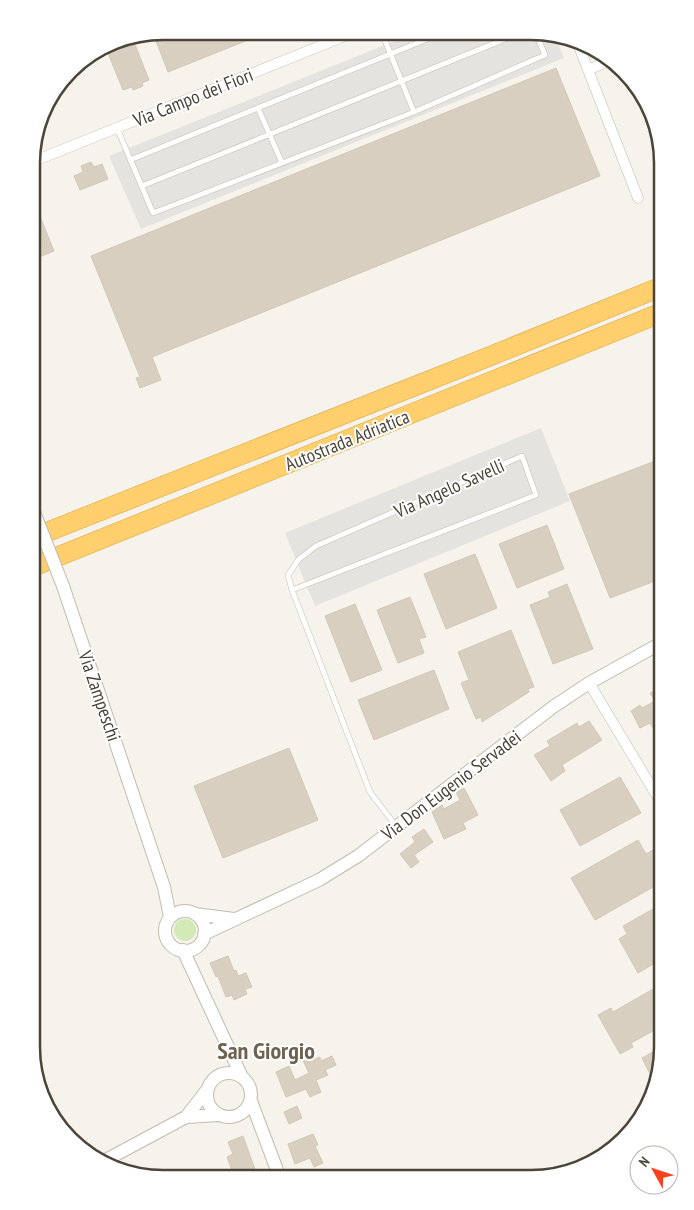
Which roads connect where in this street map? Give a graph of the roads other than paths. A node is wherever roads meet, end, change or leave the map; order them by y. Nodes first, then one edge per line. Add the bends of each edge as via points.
1 (335, 40) edge
2 (385, 40) edge
3 (426, 40) edge
4 (505, 40) edge
5 (539, 40) edge
6 (581, 51) edge
7 (391, 55) junction
8 (603, 64) edge
9 (588, 70) junction
10 (402, 82) junction
11 (258, 108) junction
12 (414, 112) junction
13 (117, 128) junction
14 (270, 135) junction
15 (40, 159) edge
16 (130, 160) junction
17 (282, 163) junction
18 (142, 186) junction
19 (638, 198) dead end
20 (654, 290) edge
21 (654, 316) edge
22 (40, 527) edge
23 (40, 535) edge
24 (40, 564) edge
25 (292, 590) junction
26 (654, 647) edge
27 (589, 683) junction
28 (654, 793) edge
29 (396, 826) junction
30 (164, 887) junction
31 (192, 912) junction
32 (170, 917) junction
33 (234, 919) junction
34 (204, 934) junction
35 (197, 946) junction
36 (183, 950) junction
37 (196, 975) junction
38 (230, 1054) junction
39 (221, 1074) junction
40 (241, 1076) junction
41 (207, 1090) junction
42 (251, 1101) junction
43 (242, 1114) junction
44 (218, 1115) junction
45 (186, 1117) junction
46 (258, 1120) junction
47 (109, 1158) edge
48 (277, 1170) edge

1 - 13 street, Via Campo dei Fiori
2 - 7 lane
3 - 7 lane
4 - 10 lane
5 - 12 lane via 545,55
6 - 9 street
7 - 10 lane
7 - 11 lane
8 - 9 street
9 - 19 street
10 - 12 lane
10 - 14 lane
11 - 14 lane
11 - 16 lane
12 - 17 lane
13 - 15 street, Via Campo dei Fiori
13 - 16 lane
14 - 17 lane
14 - 18 lane
16 - 18 lane
17 - 18 lane via 153,213
20 - 23 highway, Autostrada Adriatica
21 - 24 highway, Autostrada Adriatica
22 - 30 street, Via Zampeschi, bridge via 63,586
25 - 25 lane, Via Angelo Savelli via 536,495 522,456 316,546 299,559 288,574
25 - 29 lane, Via Angelo Savelli via 370,792
26 - 27 street, Via Don Eugenio Servadei
27 - 28 street
27 - 29 street, Via Don Eugenio Servadei
29 - 33 street, Via Don Eugenio Servadei via 358,856 319,880
30 - 31 street, Via Zampeschi
30 - 32 street, Via Zampeschi
31 - 32 street via 179,912
31 - 33 street
31 - 34 street via 203,922
32 - 36 street via 166,922 165,935 172,946
33 - 34 street, Via Don Eugenio Servadei
34 - 35 street
35 - 36 street
35 - 37 street
36 - 37 street
37 - 38 street
38 - 39 street
38 - 40 street
39 - 40 street
39 - 41 street
40 - 42 street via 250,1086
41 - 44 street via 208,1104
41 - 45 street
42 - 43 street
42 - 46 street
43 - 44 street via 230,1118
43 - 46 street
44 - 45 street
45 - 47 street
46 - 48 street

